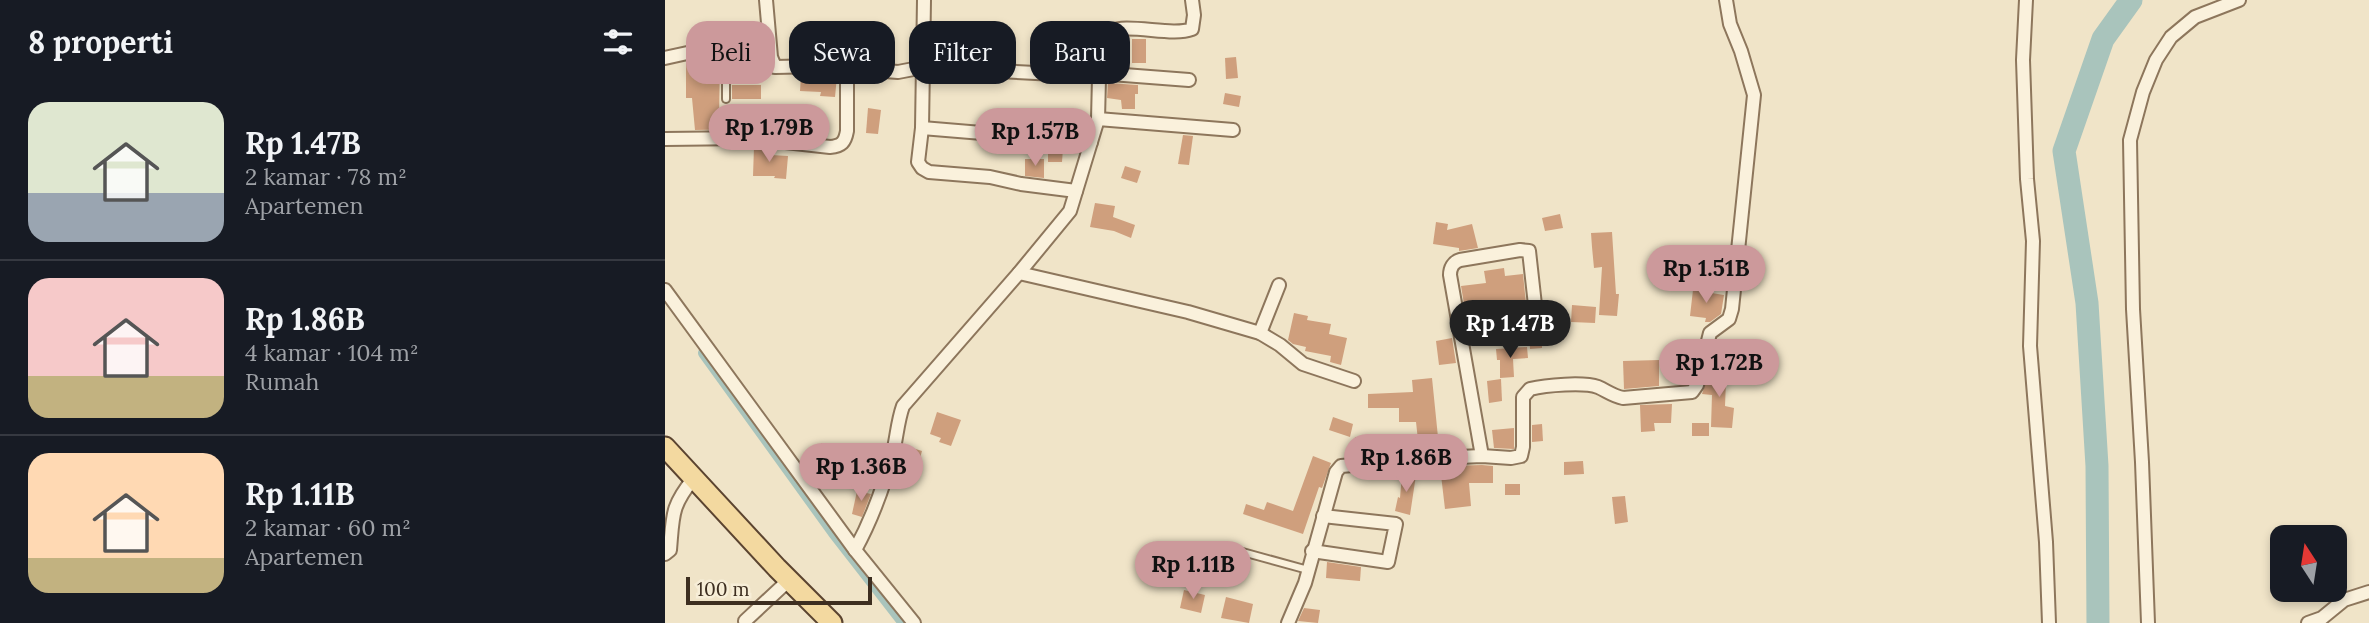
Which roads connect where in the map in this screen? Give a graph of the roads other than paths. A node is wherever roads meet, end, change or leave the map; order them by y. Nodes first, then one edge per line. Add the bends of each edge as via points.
1 (766, 0) edge
2 (925, 0) edge
3 (1192, 0) edge
4 (1726, 0) edge
5 (2026, 0) edge
6 (2239, 0) edge
7 (767, 21) edge
8 (925, 21) edge
9 (1130, 30) edge
10 (686, 53) edge
11 (665, 58) edge
12 (1130, 75) edge
13 (1189, 80) dead end
14 (726, 84) edge
15 (847, 84) edge
16 (923, 84) edge
17 (1098, 84) edge
18 (726, 99) dead end
19 (1098, 119) junction
20 (922, 128) junction
21 (1233, 130) dead end
22 (665, 139) edge
23 (1091, 142) junction
24 (1076, 191) junction
25 (1019, 273) junction
26 (1279, 285) dead end
27 (665, 290) edge
28 (1459, 326) junction
29 (1261, 333) junction
30 (1354, 381) dead end
31 (665, 447) edge
32 (1482, 456) junction
33 (814, 460) dead end
34 (694, 478) junction
35 (805, 479) junction
36 (1323, 516) junction
37 (1228, 548) dead end
38 (855, 550) junction
39 (1313, 551) junction
40 (665, 554) edge
41 (1308, 570) junction
42 (789, 580) junction
43 (2369, 592) edge
44 (745, 621) edge
45 (832, 623) edge
46 (914, 623) edge
47 (1288, 623) edge
48 (2049, 623) edge
49 (2148, 623) edge
50 (2308, 623) edge

1 - 7 street
2 - 8 street
3 - 9 street via 1192,29 1179,33
4 - 32 street via 1754,95 1732,309 1728,319 1710,333 1697,386 1673,395 1623,398 1590,385 1530,389 1523,397 1522,454
5 - 48 street via 2023,60 2033,241 2030,346
6 - 49 street via 2195,17 2171,37 2143,92 2130,140
10 - 11 street
12 - 13 street
14 - 18 lane
15 - 22 street via 847,131 841,145 748,138
16 - 20 street
17 - 19 street
19 - 21 street
19 - 23 street
20 - 23 street
20 - 24 street via 918,162 929,172
23 - 24 street
24 - 25 street via 1070,211
25 - 29 street
25 - 38 street via 903,406 868,526
26 - 29 street
27 - 35 street
28 - 28 street via 1533,314 1529,251 1454,263 1450,275
28 - 32 street
29 - 30 street via 1303,364
31 - 34 main road
32 - 36 street via 1341,466
33 - 35 street
34 - 40 street via 673,511 670,550
34 - 42 main road
35 - 38 street
36 - 39 street
36 - 39 street via 1396,524 1388,562
37 - 41 lane
38 - 46 street
39 - 41 street
41 - 47 street
42 - 44 street
42 - 45 main road
43 - 50 street via 2344,600

